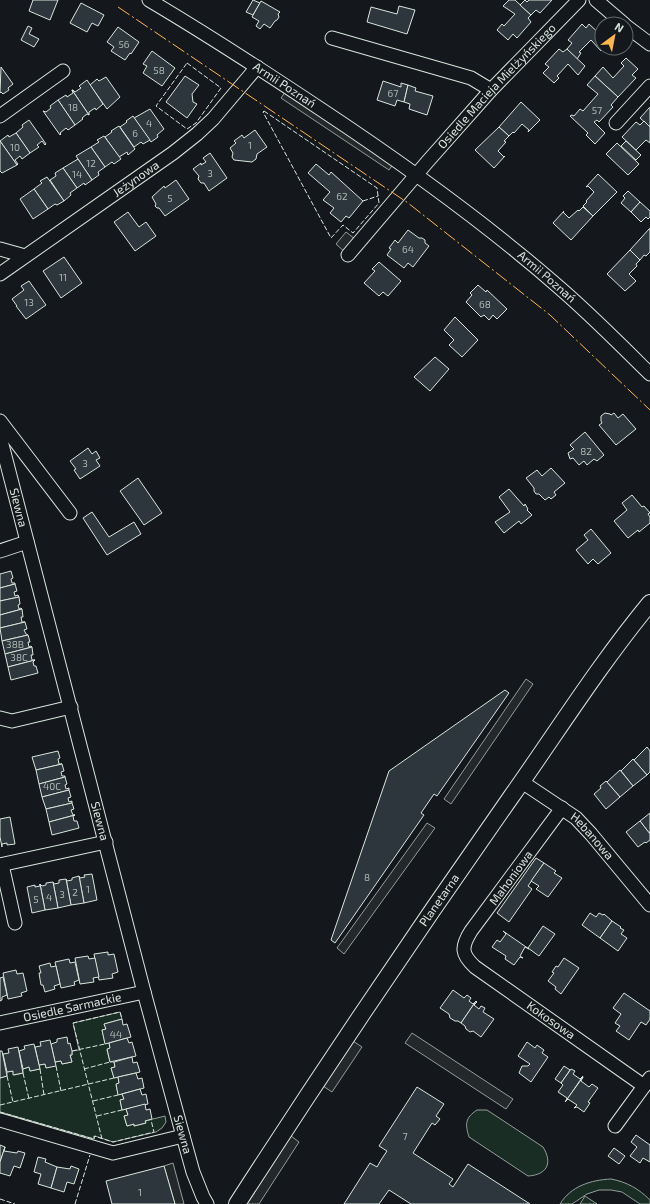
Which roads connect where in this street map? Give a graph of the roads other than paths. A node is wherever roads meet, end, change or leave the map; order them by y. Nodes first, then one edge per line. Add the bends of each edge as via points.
1 (149, 0) edge
2 (579, 0) edge
3 (596, 0) edge
4 (615, 16) edge
5 (634, 32) edge
6 (332, 38) dead end
7 (650, 44) edge
8 (257, 67) junction
9 (63, 72) dead end
10 (650, 86) edge
11 (491, 90) junction
12 (0, 116) edge
13 (616, 123) dead end
14 (416, 174) junction
15 (0, 249) edge
16 (348, 255) dead end
17 (25, 256) junction
18 (0, 274) edge
19 (650, 374) edge
20 (0, 421) edge
21 (0, 436) edge
22 (70, 513) dead end
23 (27, 542) junction
24 (0, 551) edge
25 (650, 603) edge
26 (71, 707) junction
27 (0, 718) edge
28 (522, 782) junction
29 (562, 808) junction
30 (106, 842) junction
31 (1, 865) edge
32 (650, 905) edge
33 (14, 923) dead end
34 (463, 950) joint
35 (144, 992) junction
36 (0, 1023) edge
37 (647, 1082) edge
38 (0, 1120) edge
39 (616, 1126) dead end
40 (183, 1136) junction
41 (207, 1204) edge
42 (237, 1204) edge

1 - 8 street, Armii Poznań
2 - 11 street, Osiedle Macieja Mielżyńskiego
3 - 4 street
5 - 7 street
6 - 11 street via 471,78
8 - 14 street, Armii Poznań
8 - 17 street, Jeżynowa via 197,134
9 - 12 street
10 - 13 street
11 - 14 street, Osiedle Macieja Mielżyńskiego
14 - 16 street
14 - 19 street, Armii Poznań via 560,288
15 - 17 street
17 - 18 street, Jeżynowa
20 - 22 street
21 - 23 street, Siewna
23 - 24 street
23 - 26 street, Siewna
25 - 28 street, Planetarna via 596,673
26 - 27 street via 12,721
26 - 30 street, Siewna
28 - 29 street, Hebanowa
28 - 42 street, Planetarna via 363,1012
29 - 32 street, Hebanowa via 591,834
29 - 34 street, Mahoniowa via 472,932
30 - 31 street
30 - 35 street, Siewna
31 - 33 street
34 - 37 street, Kokosowa via 475,967
35 - 36 street, Osiedle Sarmackie
35 - 40 street, Siewna
37 - 39 street
38 - 40 street via 113,1153
40 - 41 street, Siewna via 193,1172

